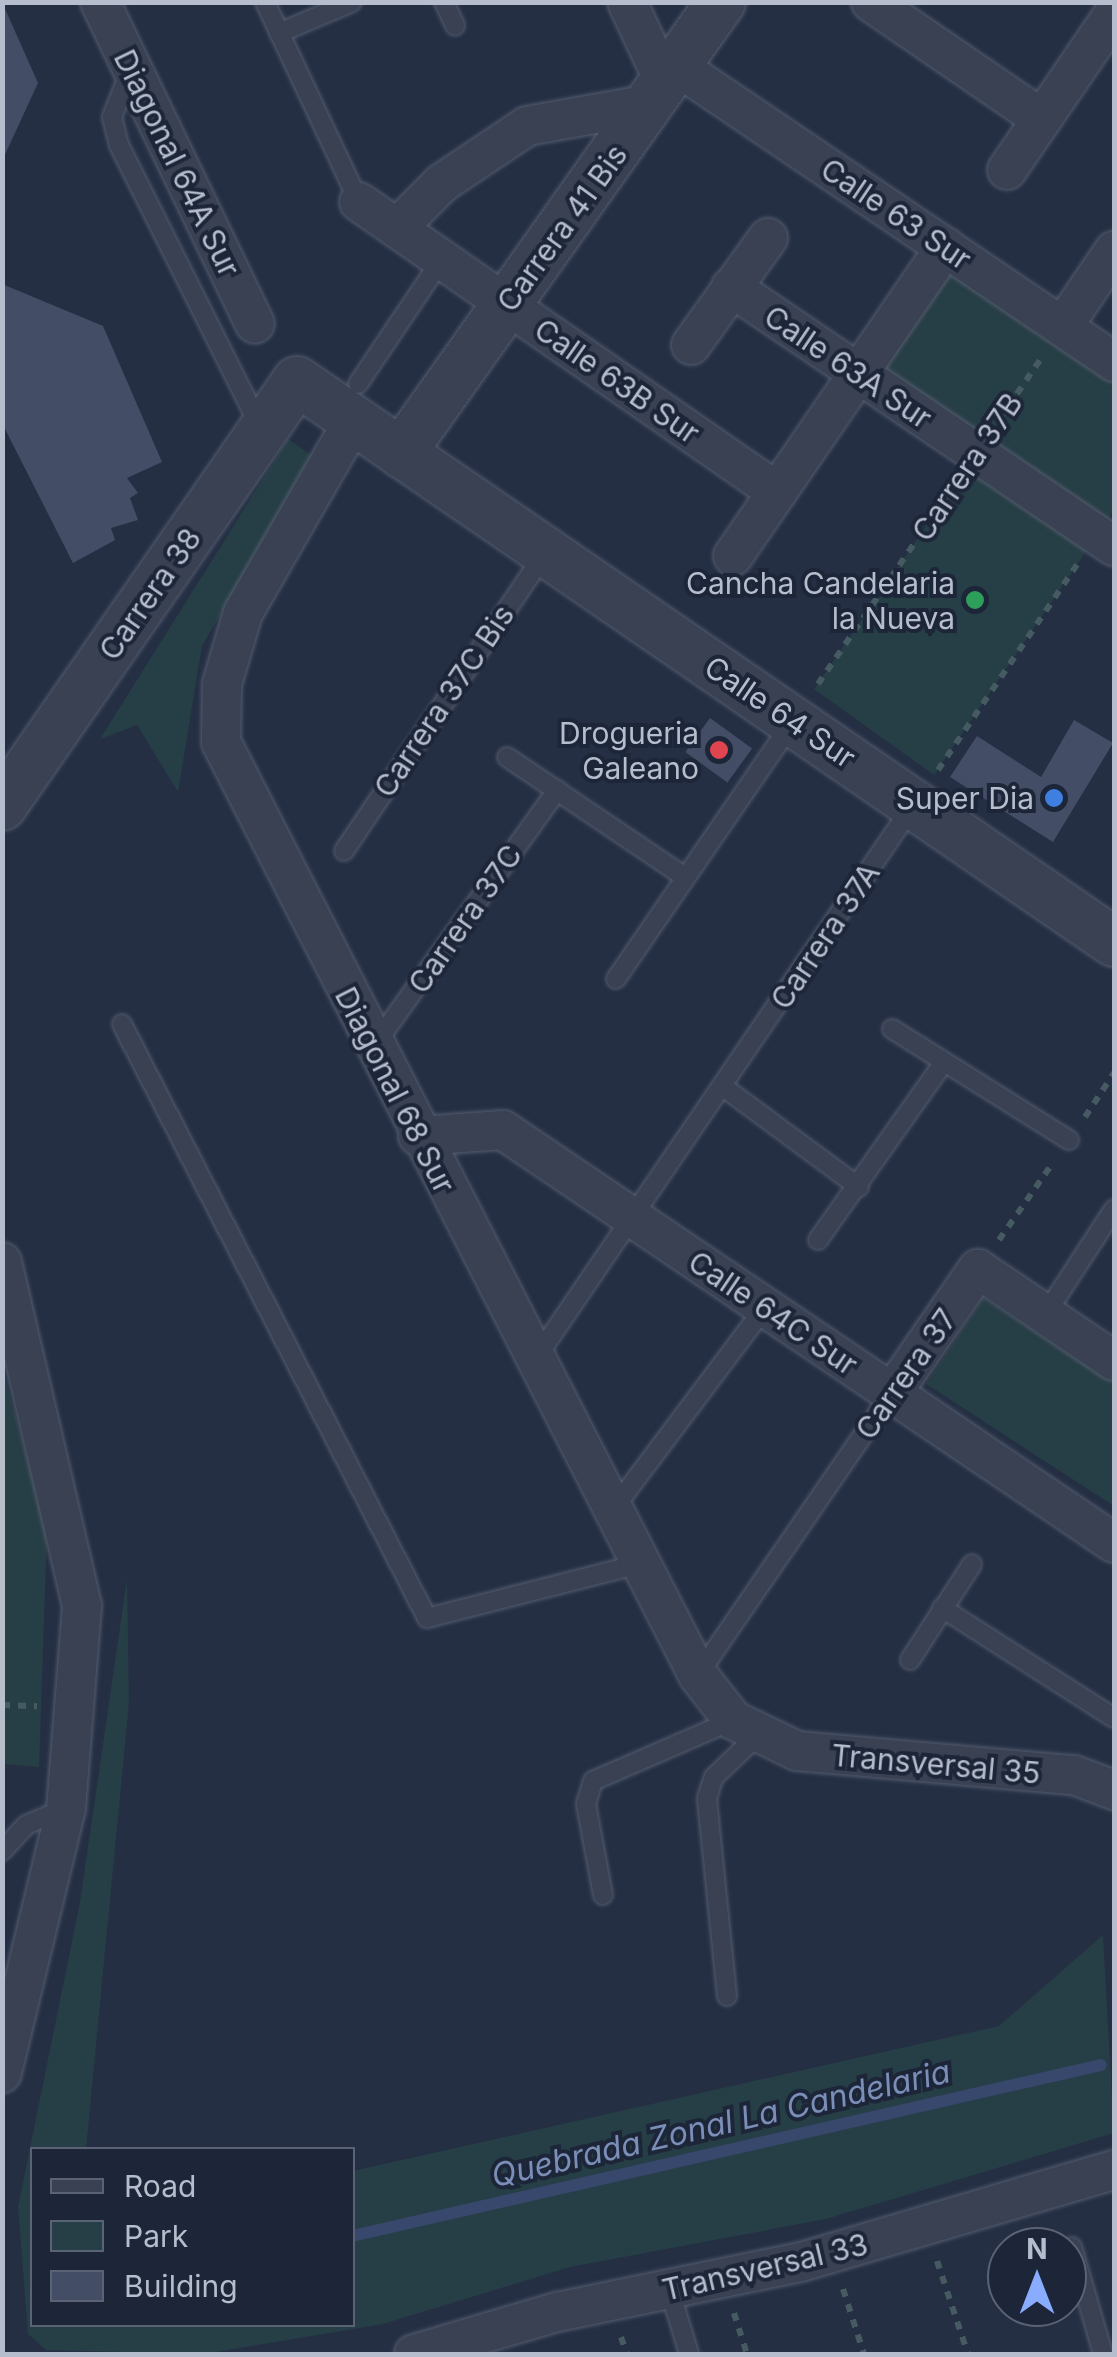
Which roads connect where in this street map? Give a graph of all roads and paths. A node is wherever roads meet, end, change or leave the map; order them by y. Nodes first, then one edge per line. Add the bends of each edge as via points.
1 (100, 2) edge
2 (265, 2) edge
3 (352, 2) edge
4 (444, 2) edge
5 (626, 2) edge
6 (721, 2) edge
7 (872, 2) edge
8 (1114, 14) edge
9 (455, 26) dead end
10 (279, 33) junction
11 (132, 68) junction
12 (664, 85) junction
13 (1042, 119) junction
14 (1007, 170) dead end
15 (358, 202) joint
16 (397, 228) junction
17 (768, 238) dead end
18 (945, 247) junction
19 (1114, 251) edge
20 (442, 260) junction
21 (730, 287) junction
22 (507, 304) junction
23 (254, 324) dead end
24 (1063, 326) junction
25 (691, 345) dead end
26 (1114, 362) edge
27 (858, 373) junction
28 (297, 382) joint
29 (356, 402) junction
30 (262, 432) junction
31 (401, 452) junction
32 (975, 455) junction
33 (777, 492) junction
34 (1106, 541) edge
35 (545, 552) junction
36 (733, 556) dead end
37 (793, 721) junction
38 (507, 757) dead end
39 (556, 790) junction
40 (914, 804) junction
41 (2, 806) edge
42 (344, 851) dead end
43 (685, 877) junction
44 (1114, 942) edge
45 (616, 979) dead end
46 (122, 1024) dead end
47 (892, 1029) dead end
48 (374, 1048) junction
49 (944, 1062) junction
50 (1114, 1074) edge
51 (722, 1086) junction
52 (418, 1136) junction
53 (1069, 1140) junction
54 (859, 1187) junction
55 (1114, 1209) edge
56 (632, 1217) junction
57 (818, 1240) dead end
58 (2, 1262) edge
59 (978, 1270) junction
60 (765, 1308) junction
61 (1045, 1314) junction
62 (534, 1361) junction
63 (1114, 1361) edge
64 (892, 1394) junction
65 (612, 1511) junction
66 (1114, 1544) edge
67 (638, 1564) junction
68 (972, 1564) dead end
69 (942, 1608) junction
70 (910, 1660) dead end
71 (698, 1675) junction
72 (1114, 1718) edge
73 (745, 1728) junction
74 (1114, 1790) edge
75 (66, 1808) junction
76 (2, 1851) edge
77 (602, 1895) dead end
78 (727, 1996) dead end
79 (2, 2074) edge
80 (1114, 2170) edge
81 (926, 2228) junction
82 (832, 2254) junction
83 (669, 2288) junction
84 (1087, 2299) edge
85 (414, 2354) edge
86 (689, 2354) edge
87 (864, 2354) edge
88 (968, 2354) edge
89 (1103, 2354) edge

1 - 11 street, Diagonal 64A Sur
2 - 10 lane
3 - 10 lane
4 - 9 lane
5 - 12 street
6 - 12 street, Carrera 41 Bis
7 - 13 street
8 - 13 street
10 - 15 lane
11 - 23 street, Diagonal 64A Sur
11 - 30 lane via 112,117 119,144
12 - 16 street via 527,126 442,183
12 - 18 street, Calle 63 Sur
12 - 22 street, Carrera 41 Bis
13 - 14 street
15 - 16 street, Calle 63B Sur
16 - 20 street, Calle 63B Sur
17 - 21 street
18 - 24 street, Calle 63 Sur
18 - 27 street
19 - 24 street
20 - 22 street, Calle 63B Sur
20 - 29 lane
21 - 25 street
21 - 27 street, Calle 63A Sur
22 - 31 street, Carrera 41 Bis
22 - 33 street, Calle 63B Sur
24 - 26 street, Calle 63 Sur
24 - 32 path, Carrera 37B
27 - 32 street, Calle 63A Sur
27 - 33 street
28 - 29 street, Calle 64 Sur
28 - 30 street, Carrera 38
29 - 31 street, Calle 64 Sur
29 - 48 street, Diagonal 68 Sur via 243,612 219,718 228,765
30 - 41 street, Carrera 38
31 - 35 street, Calle 64 Sur
32 - 34 street, Calle 63A Sur
32 - 37 path, Carrera 37B
33 - 36 street
34 - 40 path
35 - 37 street, Calle 64 Sur
35 - 42 lane, Carrera 37C Bis
37 - 40 street, Calle 64 Sur
37 - 43 lane
38 - 39 lane
39 - 43 lane
39 - 48 lane, Carrera 37C
40 - 44 street, Calle 64 Sur
40 - 51 lane, Carrera 37A
43 - 45 lane
46 - 67 lane via 427,1618
47 - 49 lane
48 - 52 street, Diagonal 68 Sur
49 - 53 lane
49 - 54 lane
50 - 53 path
51 - 54 lane
51 - 56 lane, Carrera 37A
52 - 56 street, Calle 64C Sur via 503,1130
52 - 62 street, Diagonal 68 Sur
53 - 59 path
54 - 57 lane
55 - 61 lane
56 - 60 street, Calle 64C Sur
56 - 62 lane, Carrera 37A
58 - 75 street via 78,1566 80,1668
59 - 61 street
59 - 64 street, Carrera 37
60 - 64 street, Calle 64C Sur
60 - 65 lane
61 - 63 street
62 - 65 street, Diagonal 68 Sur
64 - 66 street, Calle 64C Sur
64 - 71 lane, Carrera 37
65 - 67 street, Diagonal 68 Sur
67 - 71 street, Diagonal 68 Sur
68 - 69 lane
69 - 70 lane
69 - 72 lane
71 - 73 street, Diagonal 68 Sur
73 - 74 street, Transversal 35 via 797,1752 1074,1775
73 - 77 lane via 593,1781 586,1804
73 - 78 lane via 707,1798
75 - 76 lane via 26,1826
75 - 79 street
80 - 81 street, Transversal 33
81 - 82 street, Transversal 33
81 - 88 path
82 - 83 street, Transversal 33
82 - 87 path
83 - 85 street, Transversal 33
83 - 86 lane
84 - 89 lane

